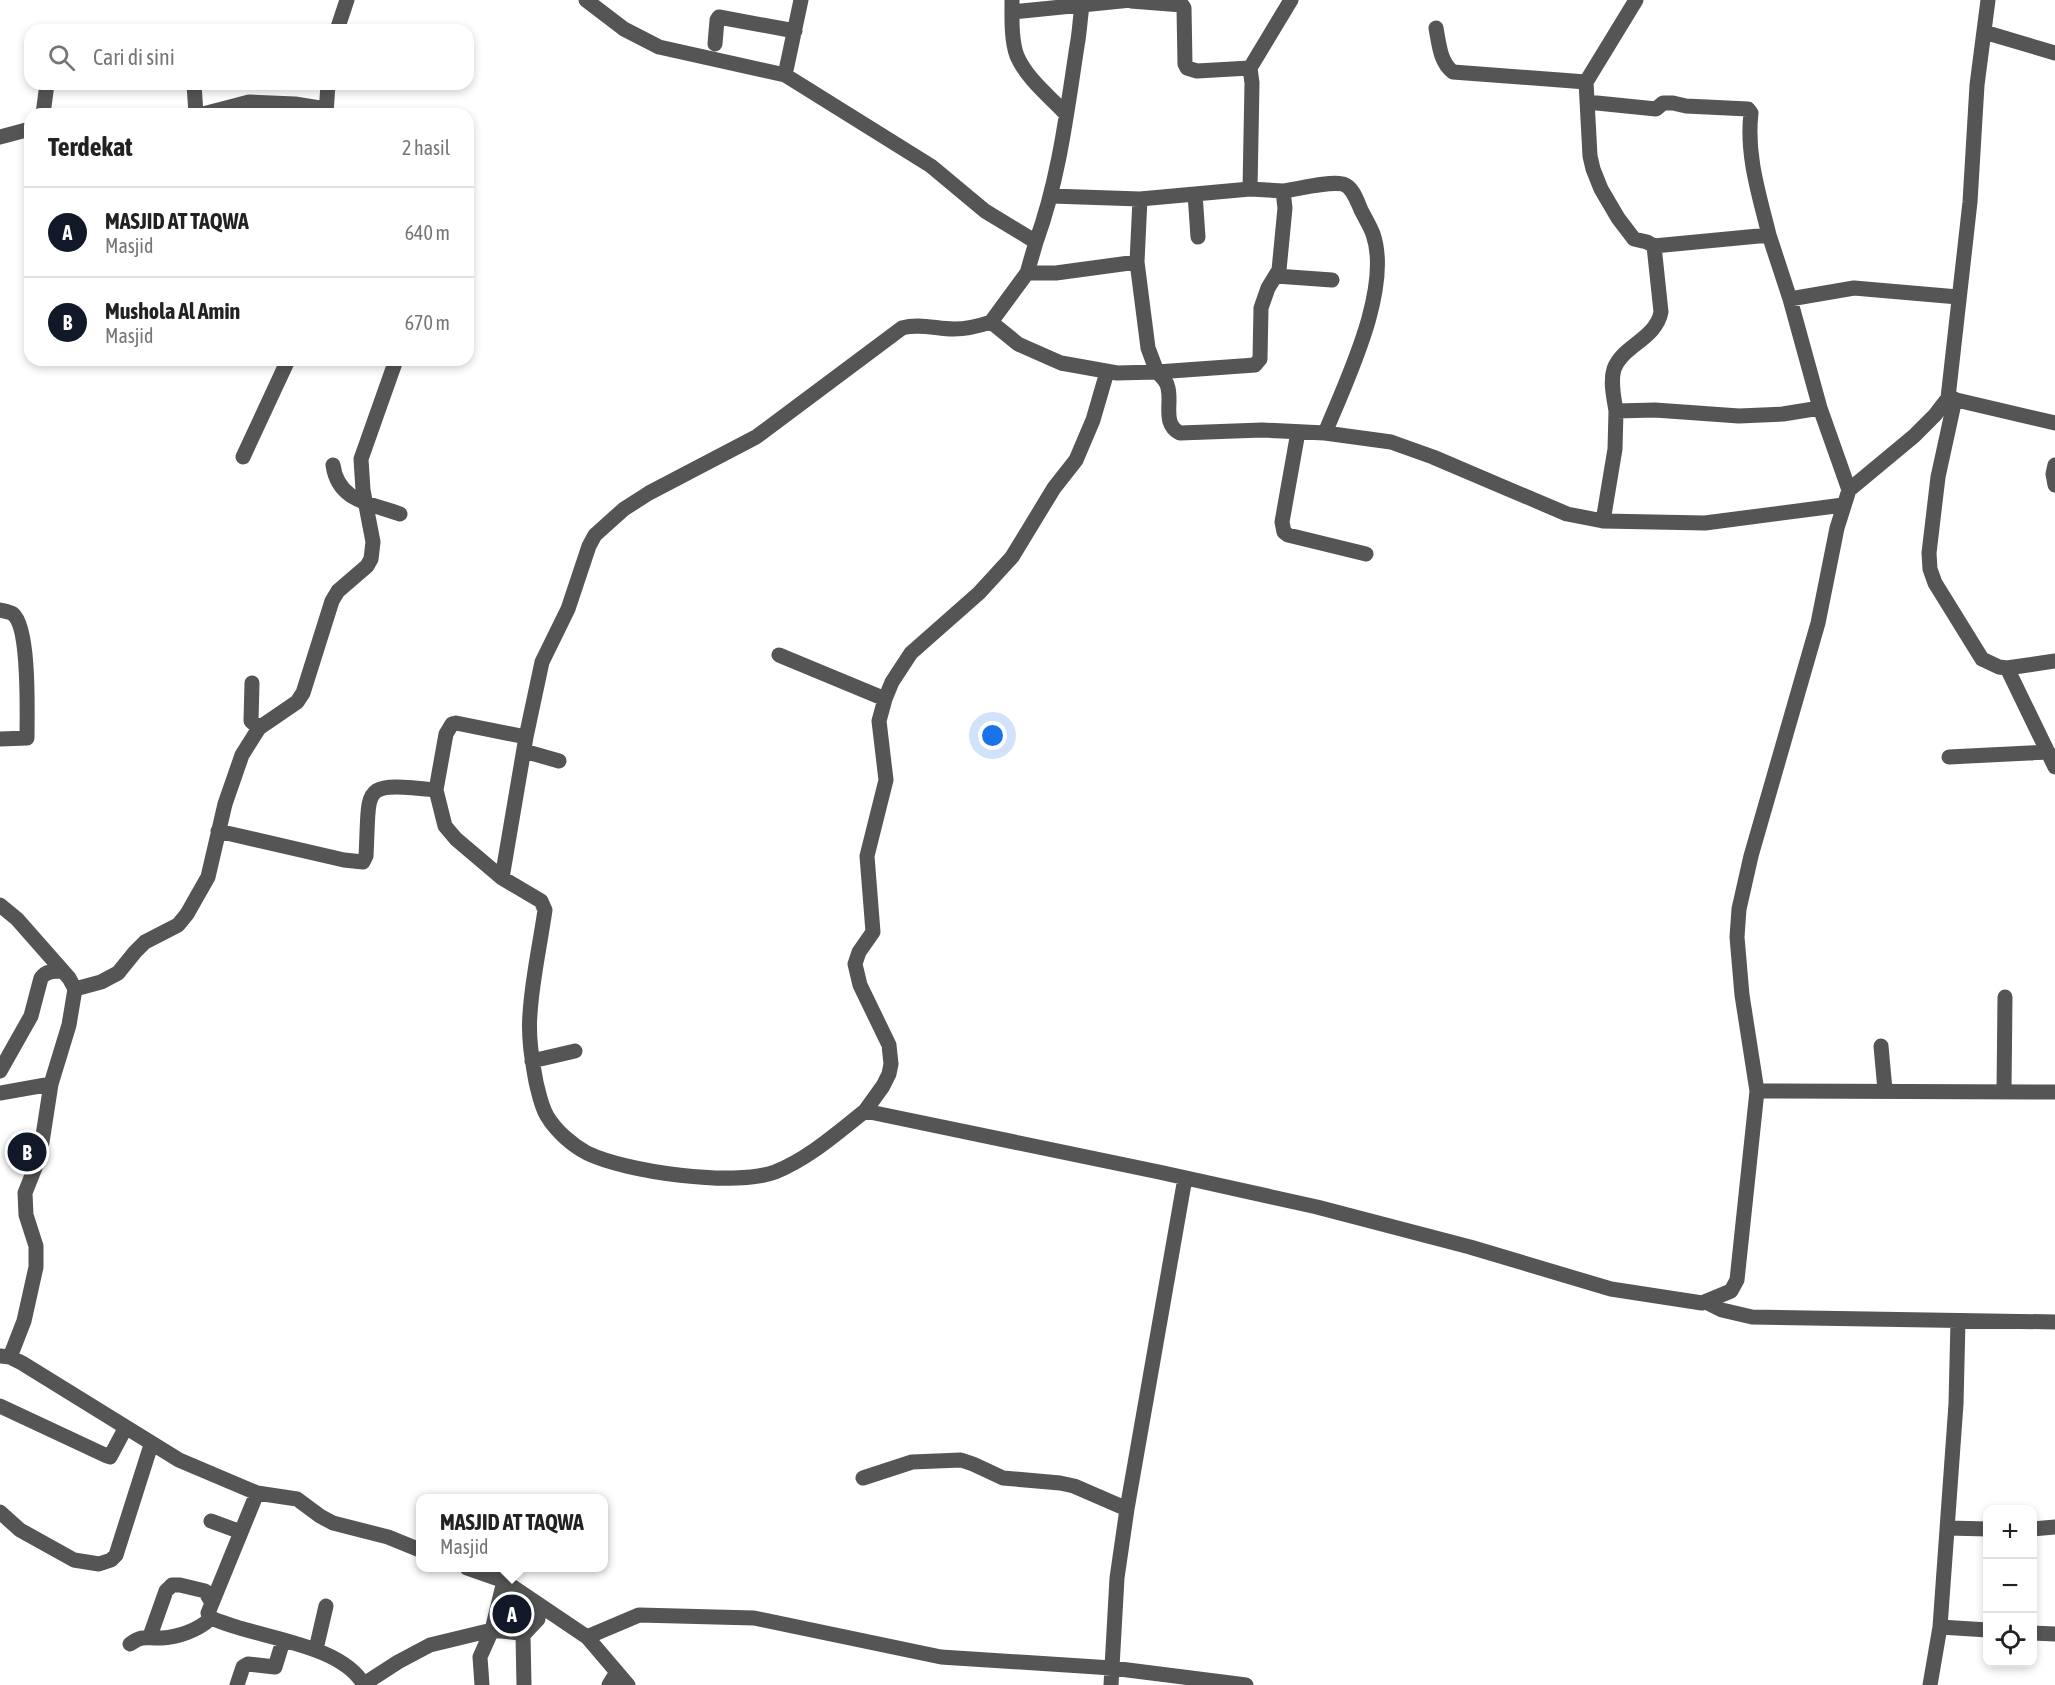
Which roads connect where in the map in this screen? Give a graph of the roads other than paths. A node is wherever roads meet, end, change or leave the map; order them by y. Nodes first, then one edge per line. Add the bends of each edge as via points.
1 (347, 0) edge
2 (586, 0) edge
3 (801, 0) edge
4 (1131, 0) edge
5 (1291, 0) edge
6 (1636, 0) edge
7 (1988, 0) edge
8 (1083, 3) edge
9 (1012, 6) edge
10 (339, 24) edge
11 (1436, 28) dead end
12 (795, 31) junction
13 (1984, 32) junction
14 (715, 44) dead end
15 (2055, 53) edge
16 (1250, 68) junction
17 (785, 75) junction
18 (1586, 82) junction
19 (46, 90) edge
20 (194, 90) edge
21 (328, 90) edge
22 (1587, 102) junction
23 (44, 108) edge
24 (196, 108) edge
25 (226, 108) edge
26 (313, 108) edge
27 (326, 108) edge
28 (1066, 114) junction
29 (24, 131) edge
30 (0, 137) edge
31 (1250, 189) junction
32 (1283, 191) junction
33 (1195, 194) junction
34 (1051, 195) junction
35 (1140, 199) junction
36 (1769, 235) junction
37 (1198, 237) dead end
38 (1036, 242) junction
39 (1654, 246) junction
40 (1137, 262) junction
41 (1027, 273) junction
42 (1276, 276) junction
43 (1332, 280) dead end
44 (1958, 297) junction
45 (1790, 299) junction
46 (992, 322) junction
47 (285, 366) edge
48 (394, 366) edge
49 (1107, 372) junction
50 (1157, 372) junction
51 (1952, 399) junction
52 (1820, 408) junction
53 (1616, 411) junction
54 (2055, 423) edge
55 (1298, 432) junction
56 (1325, 433) junction
57 (243, 457) dead end
58 (333, 465) dead end
59 (2055, 465) edge
60 (2055, 485) edge
61 (1850, 490) junction
62 (364, 502) junction
63 (1843, 505) junction
64 (400, 514) dead end
65 (1603, 521) junction
66 (1366, 554) dead end
67 (0, 610) edge
68 (779, 655) dead end
69 (2055, 661) edge
70 (2007, 668) junction
71 (252, 683) dead end
72 (885, 699) junction
73 (259, 728) junction
74 (0, 739) edge
75 (525, 744) junction
76 (2048, 753) junction
77 (1949, 757) dead end
78 (558, 761) dead end
79 (2055, 767) edge
80 (436, 790) junction
81 (218, 831) junction
82 (502, 878) junction
83 (0, 905) edge
84 (62, 970) junction
85 (75, 989) junction
86 (2005, 997) dead end
87 (1881, 1046) dead end
88 (575, 1051) dead end
89 (532, 1061) junction
90 (0, 1071) edge
91 (51, 1084) junction
92 (1886, 1090) junction
93 (1757, 1091) junction
94 (2004, 1091) junction
95 (2055, 1092) edge
96 (0, 1093) edge
97 (864, 1111) junction
98 (1185, 1178) junction
99 (1731, 1291) junction
100 (1706, 1302) junction
101 (1737, 1314) junction
102 (1958, 1321) junction
103 (2055, 1322) edge
104 (5, 1357) edge
105 (0, 1406) edge
106 (126, 1427) junction
107 (152, 1445) junction
108 (862, 1478) dead end
109 (257, 1493) junction
110 (1126, 1509) junction
111 (0, 1512) edge
112 (211, 1521) dead end
113 (2055, 1527) edge
114 (1948, 1528) junction
115 (1983, 1529) edge
116 (2037, 1529) edge
117 (241, 1532) junction
118 (416, 1548) edge
119 (478, 1572) edge
120 (504, 1581) junction
121 (212, 1603) junction
122 (536, 1604) junction
123 (326, 1606) dead end
124 (210, 1619) junction
125 (1940, 1627) junction
126 (492, 1630) junction
127 (1983, 1630) edge
128 (2037, 1633) edge
129 (2055, 1634) edge
130 (523, 1635) junction
131 (150, 1636) junction
132 (587, 1637) junction
133 (283, 1641) junction
134 (130, 1644) dead end
135 (316, 1649) junction
136 (1112, 1668) junction
137 (613, 1678) edge
138 (364, 1684) edge
139 (237, 1685) edge
140 (482, 1685) edge
141 (524, 1685) edge
142 (628, 1685) edge
143 (1111, 1685) edge
144 (1246, 1685) edge
145 (1930, 1685) edge

1 - 10 street
2 - 17 street via 624,29 659,47
3 - 12 street
4 - 8 street
4 - 16 street via 1182,5 1187,68
5 - 16 street
6 - 18 street
7 - 13 street
8 - 9 street
8 - 28 street
9 - 28 street via 1017,56 1029,76
11 - 18 street via 1442,58 1453,72
12 - 14 street via 719,17
12 - 17 street
13 - 15 street
13 - 44 street
16 - 31 street
17 - 38 street via 931,166 985,211
18 - 22 street
19 - 23 street
20 - 24 street
21 - 27 street
22 - 36 street via 1656,110 1673,103 1748,109 1752,113 1752,169
22 - 39 street via 1590,156 1601,189 1634,239
25 - 26 street via 249,102
28 - 34 street
29 - 30 street
31 - 32 street
31 - 33 street
32 - 42 street via 1284,220
32 - 56 street via 1345,184 1373,235 1377,284 1373,301 1359,349
33 - 35 street
33 - 37 street
34 - 35 street
34 - 38 street
35 - 40 street
36 - 39 street
36 - 45 street
38 - 41 street
39 - 53 street via 1659,322 1614,369
40 - 41 street
40 - 50 street via 1148,348
41 - 46 street
42 - 43 street
42 - 50 street via 1261,308 1260,359 1255,365
44 - 45 street via 1854,288
44 - 51 street
45 - 52 street
46 - 49 street via 1018,344 1037,353 1061,363
46 - 75 street via 971,328 902,328 756,437 649,493 595,535 568,609 542,662
47 - 57 street
48 - 62 street via 362,459
49 - 50 street
49 - 72 street via 1076,460 1011,557 980,593 911,653
50 - 55 street via 1166,380 1171,426 1180,433
51 - 54 street
51 - 61 street
51 - 70 street via 1938,477 1930,569 1935,584 1982,659
52 - 53 street via 1739,416
52 - 61 street
53 - 65 street via 1615,449
55 - 56 street
55 - 66 street via 1282,522 1284,532
56 - 65 street via 1410,447 1567,514
58 - 62 street via 338,484
59 - 60 street
61 - 63 street
62 - 64 street
62 - 73 street via 373,542 371,559 332,601 303,693 297,702
63 - 65 street via 1705,523
63 - 93 street via 1818,623 1739,909 1742,995
67 - 74 street via 13,614 20,624 27,738
68 - 72 street
69 - 70 street
70 - 76 street
71 - 73 street via 251,721
72 - 97 street via 879,721 886,780 867,856 873,932 855,964 860,985 889,1045 891,1064 883,1086
73 - 81 street via 242,755
75 - 78 street
75 - 80 street via 452,724 446,734
75 - 82 street
76 - 77 street
76 - 79 street
80 - 81 street via 392,786 377,789 368,805 363,862
80 - 82 street via 442,820 450,832
81 - 85 street via 208,877 178,925 146,942 118,974
82 - 89 street via 541,901 545,910 530,1014
83 - 84 street
84 - 85 street
84 - 90 street via 41,978 31,1016
85 - 91 street via 69,1025
86 - 94 street
87 - 92 street
88 - 89 street
89 - 97 street via 547,1116 570,1142 603,1160 690,1176 736,1179 775,1172 825,1142
91 - 96 street
91 - 104 street via 40,1155 24,1193 36,1246 36,1267 24,1321
92 - 93 street
92 - 94 street
93 - 99 street via 1740,1267
94 - 95 street
97 - 98 street
98 - 100 street via 1470,1246 1611,1289
98 - 110 street
99 - 100 street
99 - 101 street
100 - 101 street
101 - 102 street
102 - 103 street
102 - 114 street
104 - 106 street
105 - 106 street via 107,1456 114,1451
106 - 107 street
107 - 109 street
107 - 111 street via 116,1555 111,1560 99,1564 74,1560 20,1530
108 - 110 street via 912,1462 961,1460 1003,1478 1074,1486
109 - 117 street
109 - 118 street via 297,1499 327,1520
110 - 136 street
112 - 117 street
113 - 116 street
114 - 115 street
114 - 125 street
117 - 121 street
119 - 120 street
120 - 122 street
120 - 126 street
121 - 124 street
121 - 131 street via 205,1591 172,1585 166,1591
122 - 130 street via 538,1619
122 - 132 street
123 - 135 street
124 - 131 street via 200,1628 184,1633 163,1638
124 - 133 street
125 - 127 street
125 - 145 street
126 - 130 street
126 - 138 street via 430,1645
126 - 140 street via 480,1657
128 - 129 street
130 - 141 street
131 - 134 street
132 - 136 street via 639,1615 754,1618 941,1657
132 - 137 street
133 - 135 street
133 - 139 street via 275,1667 248,1664 243,1667
135 - 138 street via 354,1671
136 - 143 street
136 - 144 street
137 - 142 street

